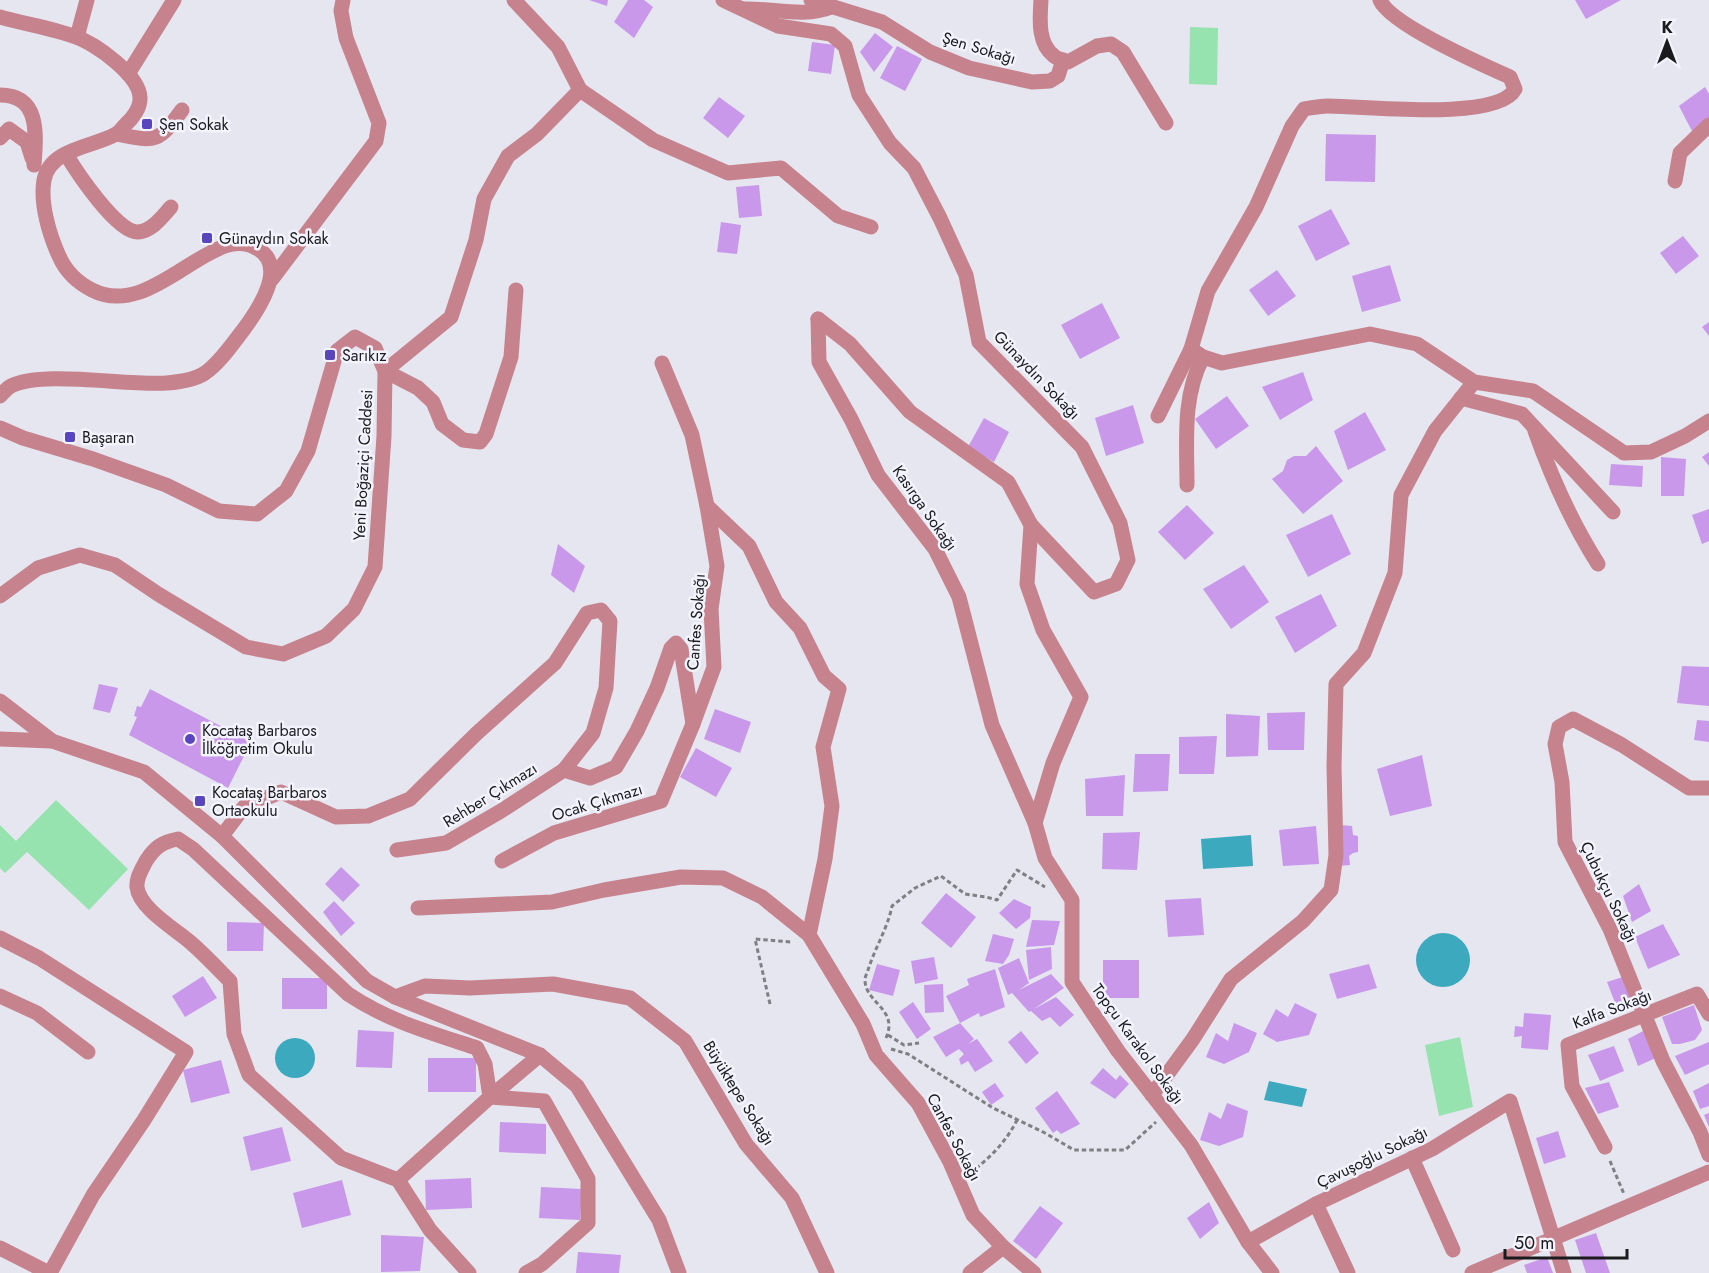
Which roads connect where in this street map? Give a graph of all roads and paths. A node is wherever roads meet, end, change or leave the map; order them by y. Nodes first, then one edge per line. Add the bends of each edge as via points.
1 (174, 0) edge
2 (343, 0) edge
3 (514, 0) edge
4 (723, 0) edge
5 (811, 0) edge
6 (1041, 0) edge
7 (1380, 0) edge
8 (84, 1) edge
9 (831, 7) junction
10 (741, 9) junction
11 (0, 17) edge
12 (77, 37) junction
13 (1063, 60) junction
14 (128, 74) junction
15 (580, 90) junction
16 (0, 95) edge
17 (182, 110) dead end
18 (1166, 123) dead end
19 (1709, 126) edge
20 (117, 134) junction
21 (0, 138) edge
22 (66, 154) junction
23 (34, 165) junction
24 (44, 179) junction
25 (1676, 181) dead end
26 (171, 207) dead end
27 (871, 227) dead end
28 (272, 279) junction
29 (516, 290) dead end
30 (1197, 353) junction
31 (662, 363) dead end
32 (385, 371) junction
33 (1474, 382) junction
34 (0, 396) edge
35 (1461, 398) junction
36 (1158, 416) dead end
37 (1709, 421) edge
38 (1533, 425) junction
39 (0, 428) edge
40 (1187, 484) dead end
41 (707, 506) junction
42 (1613, 512) dead end
43 (1032, 525) junction
44 (1598, 564) dead end
45 (0, 596) edge
46 (0, 701) edge
47 (693, 724) junction
48 (0, 739) edge
49 (52, 741) junction
50 (564, 770) junction
51 (1709, 788) edge
52 (1035, 823) junction
53 (222, 836) junction
54 (397, 850) dead end
55 (502, 861) dead end
56 (1048, 890) dead end
57 (418, 908) dead end
58 (0, 938) edge
59 (811, 939) junction
60 (0, 996) edge
61 (395, 997) junction
62 (770, 1004) dead end
63 (1709, 1014) edge
64 (1644, 1016) junction
65 (888, 1035) junction
66 (919, 1043) dead end
67 (88, 1052) dead end
68 (540, 1055) junction
69 (876, 1055) junction
70 (1152, 1095) junction
71 (490, 1097) junction
72 (1166, 1113) junction
73 (1017, 1120) junction
74 (1605, 1147) joint
75 (1709, 1155) edge
76 (1412, 1158) junction
77 (1709, 1172) edge
78 (398, 1180) junction
79 (958, 1182) junction
80 (1316, 1204) junction
81 (1629, 1206) junction
82 (1553, 1240) junction
83 (1248, 1242) junction
84 (1003, 1247) junction
85 (0, 1248) edge
86 (1453, 1250) dead end
87 (50, 1273) edge
88 (470, 1273) edge
89 (526, 1273) edge
90 (680, 1273) edge
91 (827, 1273) edge
92 (970, 1273) edge
93 (1034, 1273) edge
94 (1272, 1273) edge
95 (1348, 1273) edge
96 (1472, 1273) edge
97 (1564, 1273) edge

1 - 14 street
2 - 28 street via 346,38 379,123 376,141
3 - 15 street via 558,47
4 - 10 street, Günaydın Sokağı
5 - 9 street, Şen Sokağı
6 - 13 street via 1039,24 1044,42 1053,56
7 - 30 street via 1396,19 1510,77 1515,90 1503,102 1442,111 1325,106 1305,109 1292,126 1256,207 1208,291
8 - 12 street
9 - 10 street via 806,13
9 - 13 street, Şen Sokağı via 882,22 930,52 999,75 1032,82 1050,81 1058,76
10 - 43 street, Günaydın Sokağı via 778,26 831,34 844,46 859,95 890,143 914,168 966,274 979,342 1082,447 1120,523 1128,560 1116,584 1094,592
11 - 12 street
12 - 14 street
13 - 18 street via 1068,62 1097,46 1111,44 1123,52
14 - 20 street via 136,82 141,99 134,117
15 - 27 street via 652,140 729,173 781,168 838,216
15 - 32 street via 537,134 508,156 484,199 476,240 452,317
16 - 23 street via 10,95 26,104 37,128
17 - 20 street via 165,132 147,140
19 - 25 street via 1680,153
20 - 22 street
21 - 23 street via 9,129 27,142
22 - 24 street via 52,164
22 - 26 street via 88,190 133,232 153,226
23 - 24 street
24 - 28 street via 48,231 63,265 77,282 98,293 114,297 134,294 215,251 240,243 265,253
28 - 34 street via 255,315 205,374 147,384 32,381 11,386
29 - 32 street via 511,357 480,442 463,440 442,424 433,402 418,388
30 - 33 street via 1222,363 1370,334 1416,344
30 - 36 street
30 - 40 street via 1187,405
31 - 41 street, Canfes Sokağı via 692,435
32 - 39 street, Yeni Boğaziçi Caddesi via 375,348 355,337 337,351 308,451 286,491 257,514 219,511 166,485
32 - 45 street, Yeni Boğaziçi Caddesi via 375,567 354,609 326,636 283,654 246,647 115,565 80,555 38,568
33 - 35 street
33 - 37 street via 1533,391 1624,453 1651,452
35 - 38 street via 1522,414
35 - 70 street via 1435,431 1401,495 1395,573 1364,653 1336,684 1336,855 1331,890 1304,921 1231,979
38 - 42 street
38 - 44 street via 1545,458
41 - 47 street, Canfes Sokağı via 717,566 711,609 714,667
41 - 59 street via 749,546 776,602 800,628 825,676 839,689 823,747 832,806
43 - 52 street via 1027,584 1043,630 1081,697 1053,763
43 - 52 street, Kasırga Sokağı via 1008,482 910,411 850,344 818,319 819,362 878,475 935,549 959,597 992,726
46 - 49 street
47 - 50 street, Canfes Sokağı via 681,649 676,643 637,731 616,767 590,778
47 - 55 street, Ocak Çıkmazı via 661,801 554,833
48 - 49 street
49 - 53 street via 144,772
50 - 53 street via 593,733 606,688 610,621 601,610 587,614 555,663 410,799 368,816 336,817 280,792 244,807
50 - 54 street, Rehber Çıkmazı via 446,843
51 - 64 street, Çubukçu Sokağı via 1689,788 1573,719 1559,727 1555,744 1562,782 1565,842 1610,929
52 - 70 street, Topçu Karakol Sokağı via 1045,858 1072,900 1072,982
53 - 61 street via 367,981
56 - 65 path via 1017,870 997,900 964,894 941,876 915,888 892,906 865,980 868,991 889,1020
57 - 59 street, Canfes Sokağı via 552,902 681,877 723,878 762,897
58 - 87 street via 39,958 186,1052 93,1195
59 - 62 path via 755,939
59 - 69 street, Canfes Sokağı via 863,1024
60 - 67 street via 37,1013
61 - 68 street
61 - 91 street, Büyüktepe Sokağı via 425,986 553,984 630,998 686,1041 746,1144 792,1198
63 - 64 street, Kalfa Sokağı via 1697,994
64 - 74 street, Kalfa Sokağı via 1568,1045 1572,1086
64 - 75 street, Çubukçu Sokağı
65 - 66 path via 904,1045
65 - 69 path
68 - 71 street
68 - 90 street via 577,1086 659,1220
69 - 73 path via 887,1048 908,1054
69 - 79 street, Canfes Sokağı via 918,1103
70 - 72 street, Topçu Karakol Sokağı
71 - 78 street
71 - 78 street via 485,1064 477,1048 371,1010 348,994 194,849 178,838 162,842 139,874 137,888 144,903 230,981 234,1034 249,1075 341,1158
71 - 89 street via 544,1101 588,1179 588,1223 542,1264
72 - 73 path via 1125,1150 1074,1150
72 - 83 street, Topçu Karakol Sokağı via 1191,1145
73 - 79 path via 991,1158
74 - 81 path
76 - 80 street, Çavuşoğlu Sokağı
76 - 82 street, Çavuşoğlu Sokağı via 1510,1101
76 - 86 street
77 - 81 street
78 - 88 street via 430,1230
79 - 84 street, Canfes Sokağı via 974,1215
80 - 83 street, Çavuşoğlu Sokağı
80 - 95 street
81 - 82 street
82 - 96 street
82 - 97 street
83 - 94 street, Topçu Karakol Sokağı
84 - 92 street
84 - 93 street, Canfes Sokağı
85 - 87 street

